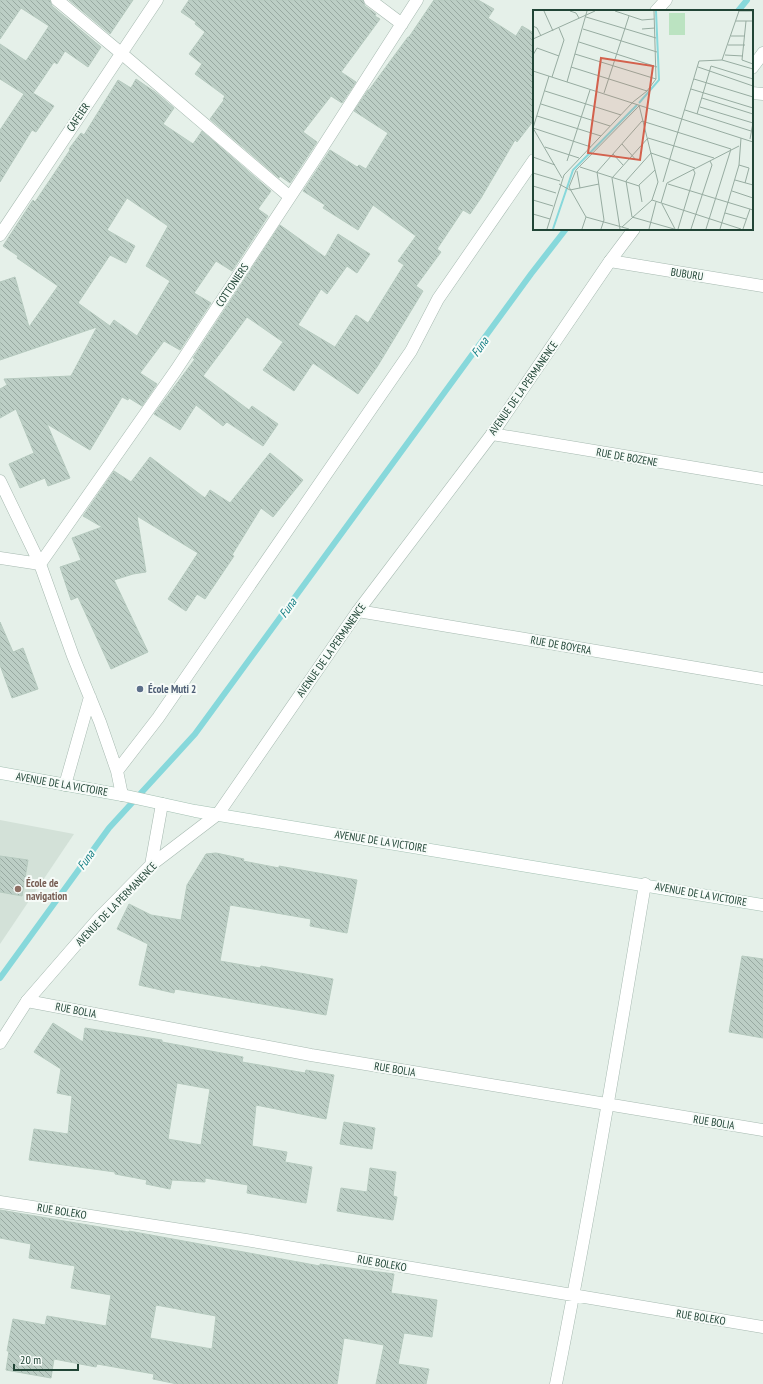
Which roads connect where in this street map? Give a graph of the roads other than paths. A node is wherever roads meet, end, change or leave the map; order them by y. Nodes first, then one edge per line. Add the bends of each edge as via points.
1 (57, 0) edge
2 (157, 0) edge
3 (370, 0) edge
4 (417, 0) edge
5 (666, 0) edge
6 (657, 10) edge
7 (402, 24) junction
8 (122, 53) junction
9 (763, 53) edge
10 (753, 67) edge
11 (753, 93) edge
12 (763, 94) edge
13 (533, 161) edge
14 (290, 197) junction
15 (633, 230) edge
16 (0, 234) edge
17 (610, 261) junction
18 (763, 286) edge
19 (492, 434) junction
20 (763, 479) edge
21 (0, 481) edge
22 (0, 558) edge
23 (40, 564) junction
24 (358, 611) junction
25 (763, 679) edge
26 (90, 697) junction
27 (117, 771) junction
28 (0, 773) edge
29 (65, 785) junction
30 (125, 796) junction
31 (156, 803) junction
32 (218, 814) junction
33 (151, 865) junction
34 (645, 884) junction
35 (763, 904) edge
36 (27, 1001) junction
37 (0, 1043) edge
38 (608, 1104) junction
39 (763, 1130) edge
40 (0, 1202) edge
41 (574, 1296) junction
42 (763, 1327) edge
43 (556, 1384) edge

1 - 8 street
2 - 8 street, CAFEIER
3 - 7 street
4 - 7 street, COTTONIERS
5 - 6 street
7 - 14 street, COTTONIERS
8 - 14 street
8 - 16 street, CAFEIER
9 - 10 street
11 - 12 street
13 - 27 street via 438,299 411,351 158,718
14 - 23 street, COTTONIERS via 176,370
15 - 17 street, AVENUE DE LA PERMANENCE
17 - 18 street, BUBURU
17 - 19 street, AVENUE DE LA PERMANENCE
19 - 20 street, RUE DE BOZENE
19 - 24 street, AVENUE DE LA PERMANENCE
21 - 23 street
22 - 23 street
23 - 26 street
24 - 25 street, RUE DE BOYERA
24 - 32 street, AVENUE DE LA PERMANENCE
26 - 27 street
26 - 29 street
27 - 30 street
28 - 29 street, AVENUE DE LA VICTOIRE
29 - 30 street, AVENUE DE LA VICTOIRE
30 - 31 street, AVENUE DE LA VICTOIRE
31 - 32 street, AVENUE DE LA VICTOIRE
31 - 33 street
32 - 33 street, AVENUE DE LA PERMANENCE
32 - 34 street, AVENUE DE LA VICTOIRE
33 - 36 street, AVENUE DE LA PERMANENCE via 99,918
34 - 35 street, AVENUE DE LA VICTOIRE
34 - 38 street
36 - 37 street, AVENUE DE LA PERMANENCE
36 - 38 street, RUE BOLIA via 311,1055
38 - 39 street, RUE BOLIA
38 - 41 street
40 - 41 street, RUE BOLEKO via 246,1240
41 - 42 street, RUE BOLEKO
41 - 43 street

